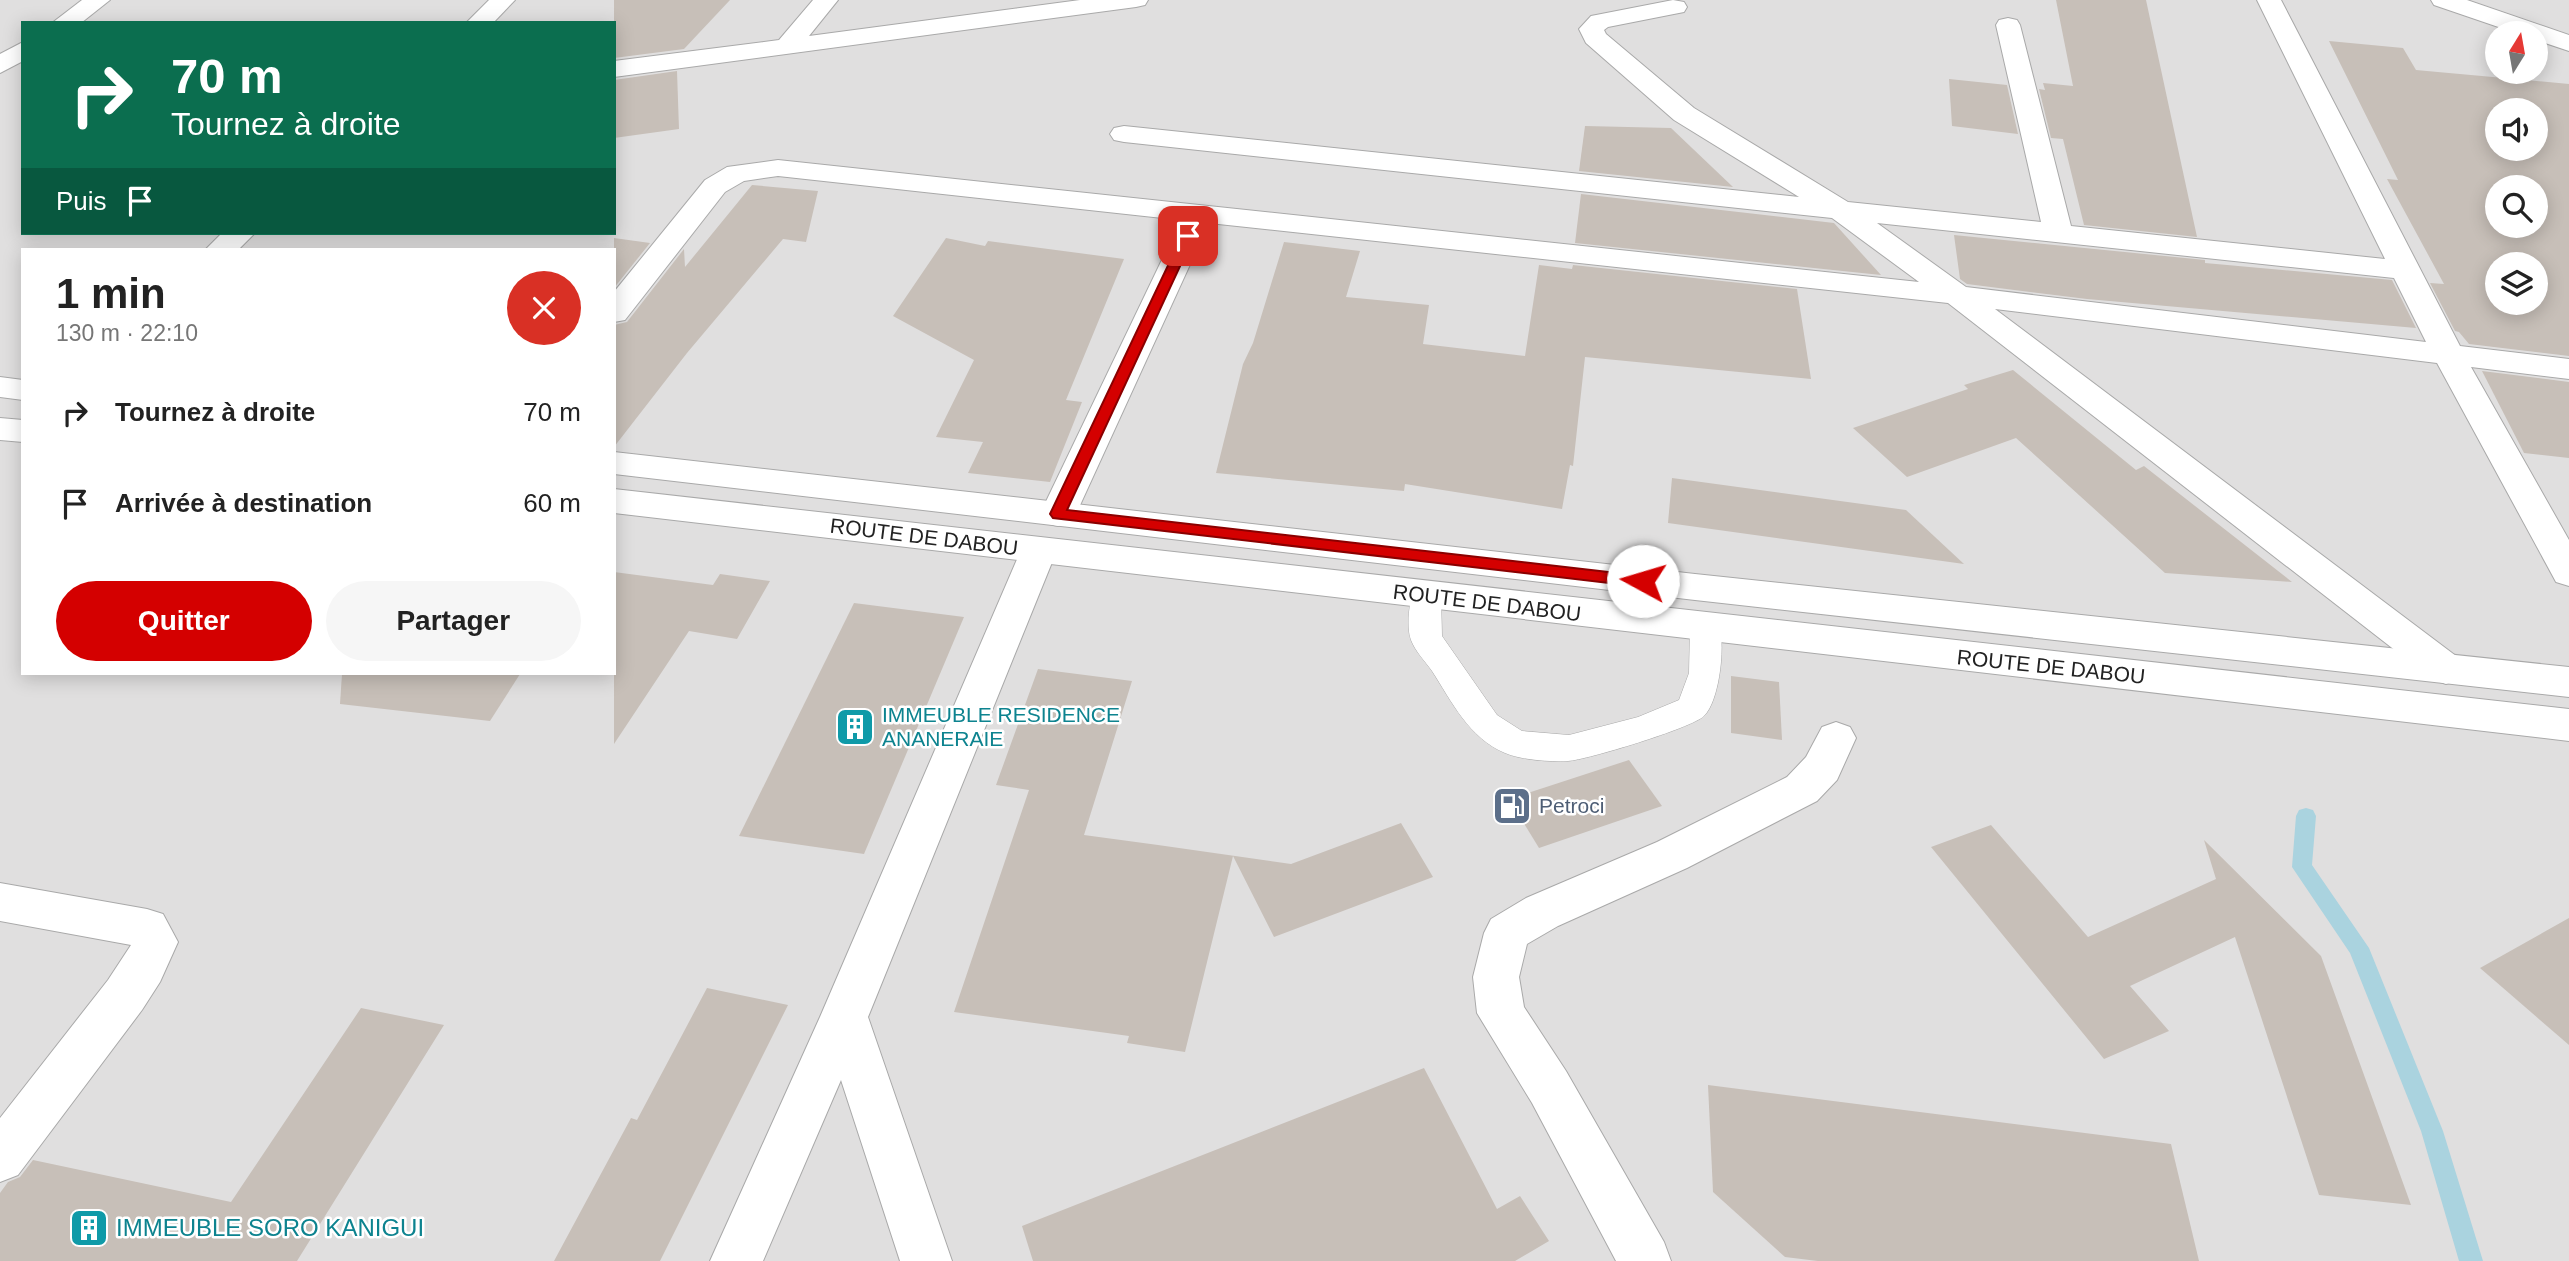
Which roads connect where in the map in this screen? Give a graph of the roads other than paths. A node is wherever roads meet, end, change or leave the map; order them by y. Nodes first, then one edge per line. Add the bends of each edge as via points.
1 (98, 0) edge
2 (503, 0) edge
3 (826, 0) edge
4 (2269, 0) edge
5 (2442, 0) edge
6 (1123, 1) edge
7 (1675, 7) dead end
8 (67, 21) edge
9 (480, 21) edge
10 (2008, 25) dead end
11 (2569, 43) edge
12 (787, 47) junction
13 (21, 51) edge
14 (0, 65) edge
15 (616, 69) edge
16 (1124, 134) dead end
17 (1839, 209) junction
18 (1199, 213) junction
19 (2058, 232) junction
20 (238, 235) edge
21 (222, 248) edge
22 (2406, 270) junction
23 (1957, 295) junction
24 (616, 310) edge
25 (2449, 356) junction
26 (2569, 369) edge
27 (0, 387) edge
28 (21, 390) edge
29 (616, 463) edge
30 (616, 501) edge
31 (1049, 532) junction
32 (2569, 573) edge
33 (1426, 596) junction
34 (1706, 628) junction
35 (2446, 669) junction
36 (2569, 682) edge
37 (2569, 725) edge
38 (1836, 738) dead end
39 (0, 902) edge
40 (844, 1017) junction
41 (0, 1158) edge
42 (736, 1261) edge
43 (926, 1261) edge
44 (1645, 1261) edge

1 - 8 street
2 - 9 street
3 - 12 street
4 - 22 street
5 - 11 street
6 - 12 street
7 - 17 street via 1600,22 1591,29 1595,38 1684,114
10 - 19 street
12 - 15 street
13 - 14 street
16 - 17 street
17 - 19 street
17 - 23 street
18 - 23 street
18 - 24 street via 778,168 747,171 715,186
18 - 31 street
19 - 22 street
20 - 21 street
22 - 25 street
23 - 25 street
23 - 35 street
25 - 26 street
25 - 32 street
27 - 28 street
29 - 31 street, ROUTE DE DABOU
30 - 31 street, ROUTE DE DABOU
31 - 33 street, ROUTE DE DABOU
31 - 35 street, ROUTE DE DABOU via 1709,589
31 - 40 street
33 - 34 street, ROUTE DE DABOU
33 - 34 lane via 1426,638 1485,723 1516,743 1569,748 1645,728 1692,708 1705,673
34 - 37 street, ROUTE DE DABOU
35 - 36 street, ROUTE DE DABOU
38 - 44 street via 1822,768 1802,789 1672,855 1542,912 1507,933 1496,977 1501,1013 1549,1087
39 - 41 street via 146,929 155,942 125,995
40 - 42 street
40 - 43 street

